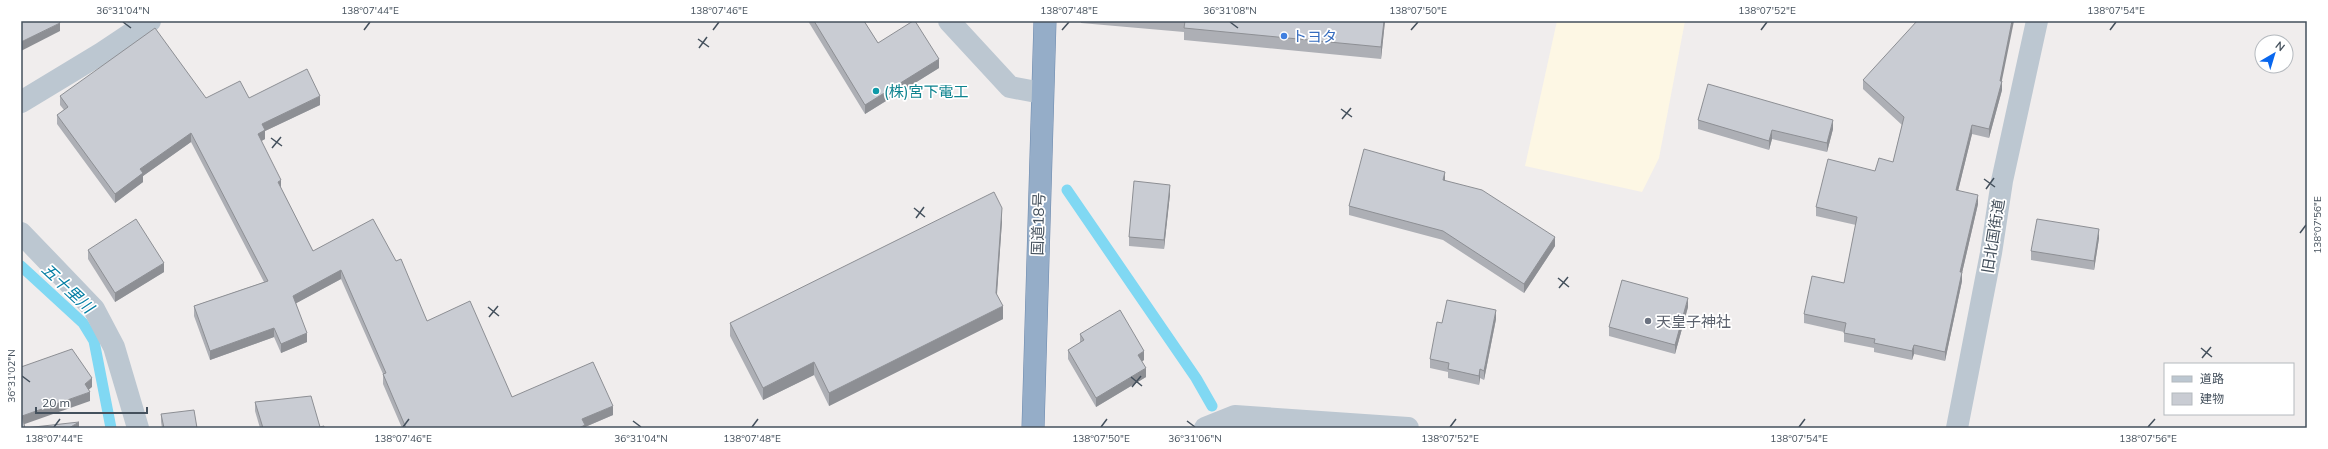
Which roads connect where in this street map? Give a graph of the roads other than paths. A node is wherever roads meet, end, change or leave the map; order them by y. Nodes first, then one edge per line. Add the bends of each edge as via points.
1 (150, 21) edge
2 (949, 21) edge
3 (1045, 21) edge
4 (2037, 21) edge
5 (1042, 93) junction
6 (21, 102) edge
7 (21, 234) edge
8 (138, 428) edge
9 (1033, 428) edge
10 (1205, 428) edge
11 (1408, 428) edge
12 (1957, 428) edge

1 - 6 street
2 - 5 street via 1010,87
3 - 5 highway, 国道18号
4 - 12 street, 旧北国街道 via 2002,181 1991,253
5 - 9 highway, 国道18号
7 - 8 street via 94,309 114,348
10 - 11 street via 1235,416

